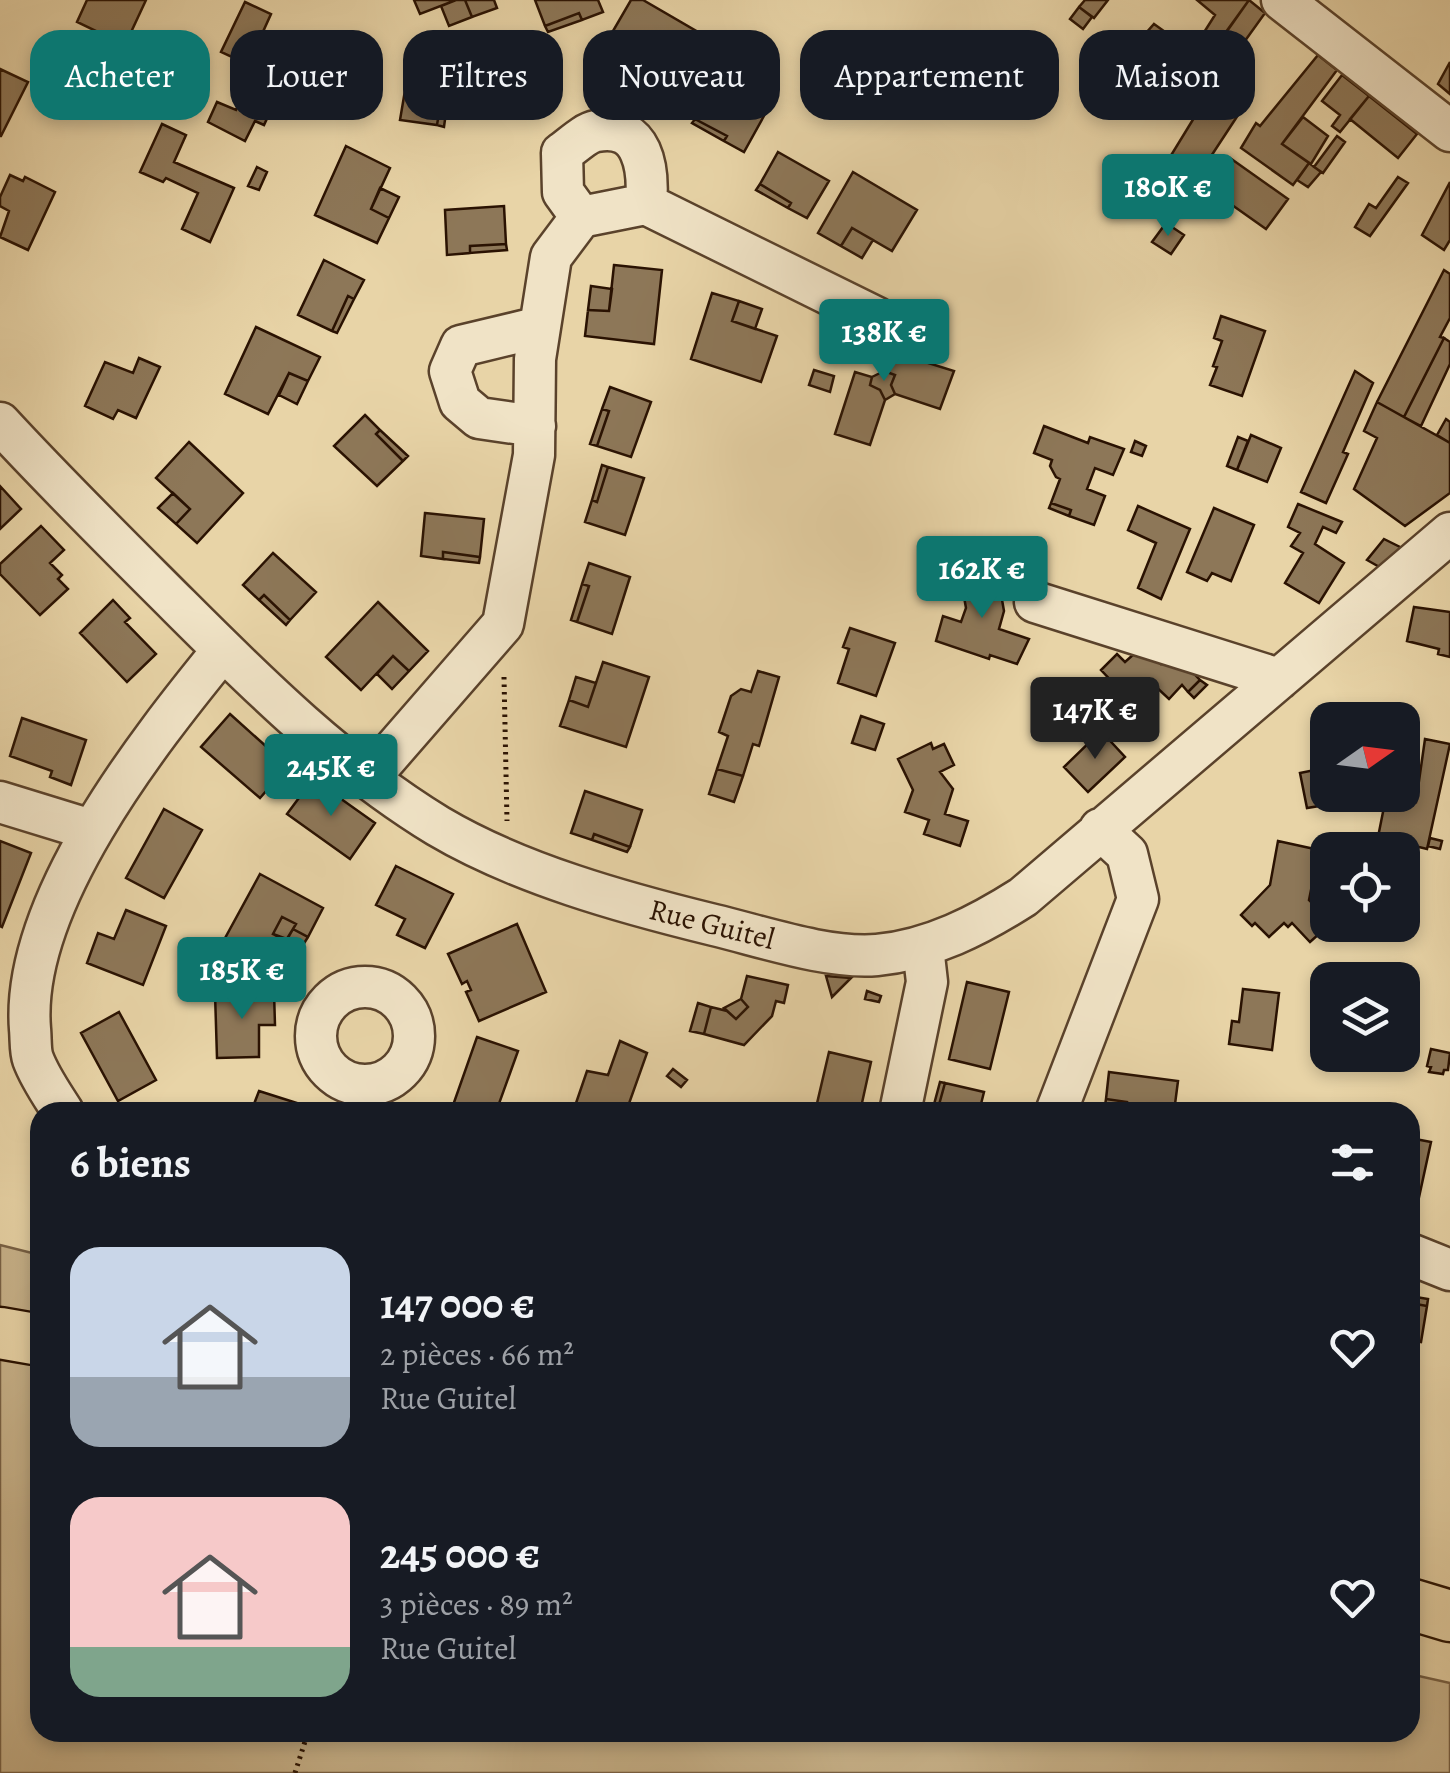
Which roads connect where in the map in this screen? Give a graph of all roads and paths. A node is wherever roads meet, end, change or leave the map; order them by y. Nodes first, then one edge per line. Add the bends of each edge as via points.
1 (1282, 0) edge
2 (1450, 131) edge
3 (646, 204) junction
4 (581, 217) junction
5 (876, 318) dead end
6 (540, 327) junction
7 (0, 423) edge
8 (535, 426) junction
9 (1450, 533) edge
10 (1034, 602) dead end
11 (503, 624) junction
12 (223, 650) junction
13 (1279, 679) junction
14 (369, 778) junction
15 (0, 802) edge
16 (1100, 829) junction
17 (91, 830) junction
18 (508, 859) junction
19 (924, 947) junction
20 (57, 1102) edge
21 (902, 1102) edge
22 (1060, 1102) edge
23 (1420, 1258) edge
24 (1450, 1270) edge
25 (0, 1333) edge
26 (30, 1338) edge
27 (1420, 1607) edge
28 (1450, 1616) edge
29 (305, 1742) edge
30 (294, 1773) edge

1 - 2 street
3 - 4 street
3 - 4 street via 649,176 642,151 620,132 594,131 562,153 563,192
3 - 5 street
4 - 6 street via 551,257
6 - 8 street
6 - 8 street via 461,346 450,371 460,402 479,418
7 - 12 street, Rue Guitel
8 - 11 street
9 - 13 street, Rue Guitel
10 - 13 street
11 - 14 street
11 - 18 path
12 - 14 street, Rue Guitel
12 - 17 street
13 - 16 street, Rue Guitel
14 - 18 street, Rue Guitel via 440,827
15 - 17 street
16 - 19 street, Rue Guitel via 1023,897
16 - 22 street via 1128,854 1138,899
17 - 20 street via 34,966 32,1057
18 - 19 street, Rue Guitel via 597,894 812,948 875,955
19 - 21 street via 927,982
23 - 24 street
25 - 26 main road
27 - 28 main road
29 - 30 path

